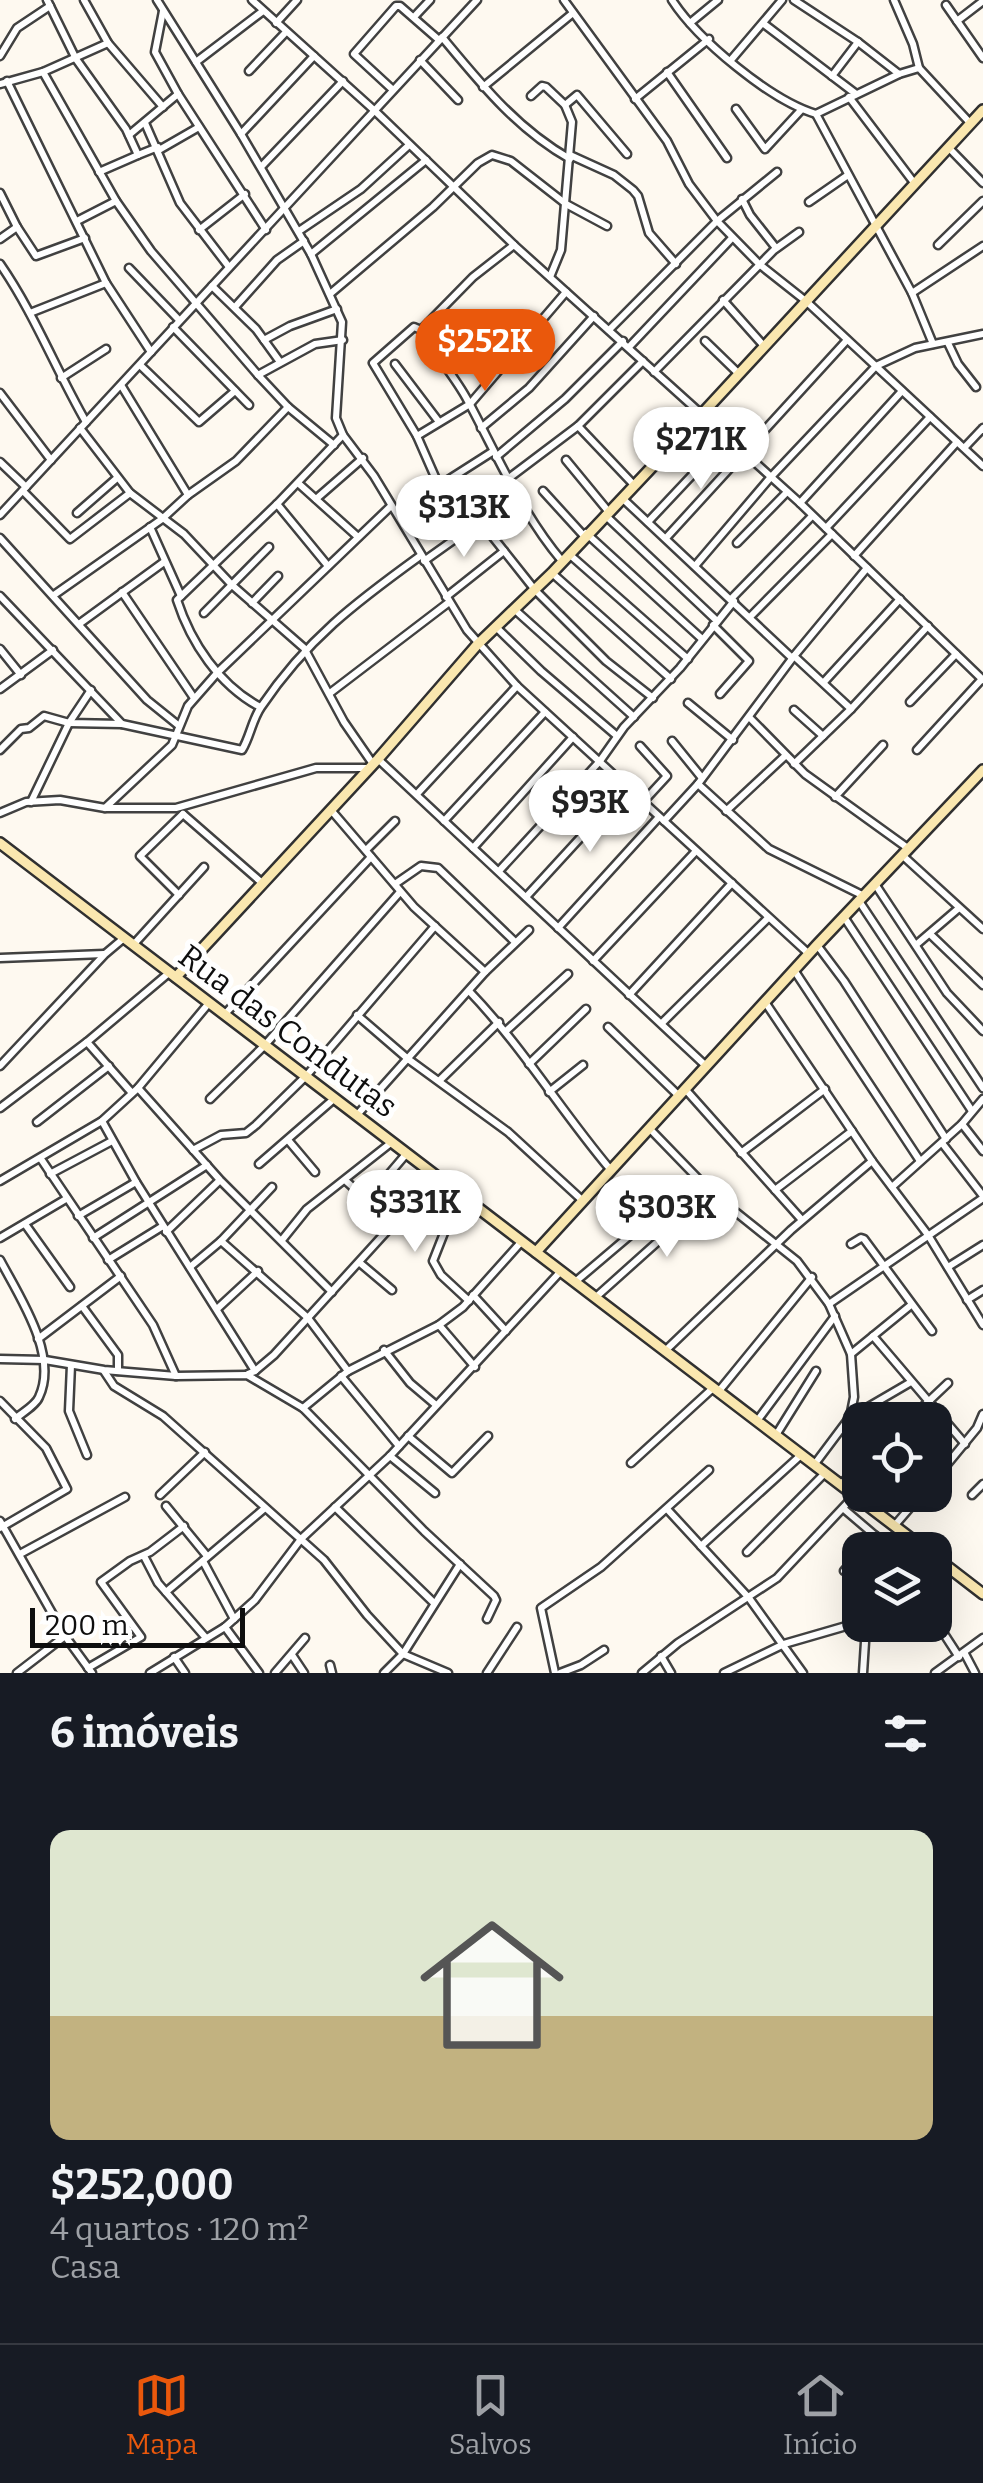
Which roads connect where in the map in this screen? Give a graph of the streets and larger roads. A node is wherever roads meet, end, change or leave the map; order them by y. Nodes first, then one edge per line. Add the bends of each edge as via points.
1 (84, 0) edge
2 (157, 0) edge
3 (252, 0) edge
4 (297, 0) edge
5 (430, 0) edge
6 (477, 0) edge
7 (564, 0) edge
8 (672, 0) edge
9 (718, 0) edge
10 (782, 0) edge
11 (794, 0) edge
12 (894, 0) edge
13 (983, 1) edge
14 (49, 3) edge
15 (946, 5) dead end
16 (164, 10) junction
17 (264, 12) junction
18 (573, 13) junction
19 (414, 17) junction
20 (957, 21) junction
21 (276, 22) junction
22 (690, 24) junction
23 (764, 24) junction
24 (286, 32) junction
25 (441, 39) junction
26 (709, 39) junction
27 (858, 42) junction
28 (108, 44) junction
29 (0, 56) edge
30 (314, 56) junction
31 (983, 58) edge
32 (76, 59) junction
33 (420, 60) junction
34 (731, 60) junction
35 (196, 62) junction
36 (919, 68) junction
37 (248, 71) dead end
38 (42, 72) junction
39 (666, 72) junction
40 (899, 74) junction
41 (832, 76) junction
42 (343, 81) junction
43 (3, 82) edge
44 (482, 86) junction
45 (393, 90) junction
46 (178, 94) junction
47 (531, 96) dead end
48 (852, 96) junction
49 (458, 100) dead end
50 (635, 100) junction
51 (565, 105) junction
52 (163, 107) junction
53 (736, 109) dead end
54 (802, 110) junction
55 (983, 110) edge
56 (375, 111) junction
57 (816, 114) junction
58 (145, 123) junction
59 (970, 124) junction
60 (199, 127) junction
61 (242, 134) junction
62 (128, 135) junction
63 (409, 145) junction
64 (159, 148) junction
65 (949, 148) junction
66 (627, 154) dead end
67 (138, 155) junction
68 (570, 157) junction
69 (727, 158) dead end
70 (426, 160) junction
71 (261, 167) junction
72 (99, 172) junction
73 (776, 172) dead end
74 (848, 175) junction
75 (983, 183) edge
76 (916, 184) junction
77 (455, 186) junction
78 (0, 193) edge
79 (245, 194) junction
80 (742, 200) junction
81 (983, 201) edge
82 (116, 202) junction
83 (809, 202) dead end
84 (566, 204) junction
85 (286, 208) junction
86 (77, 221) junction
87 (717, 221) junction
88 (607, 226) dead end
89 (16, 228) junction
90 (876, 228) junction
91 (199, 230) junction
92 (266, 230) junction
93 (299, 231) junction
94 (799, 232) dead end
95 (85, 238) junction
96 (732, 238) junction
97 (0, 239) edge
98 (304, 241) junction
99 (514, 244) junction
100 (938, 244) dead end
101 (776, 248) junction
102 (981, 251) edge
103 (311, 254) junction
104 (0, 264) edge
105 (676, 264) junction
106 (759, 264) junction
107 (230, 267) junction
108 (129, 268) dead end
109 (550, 277) junction
110 (106, 283) junction
111 (212, 286) junction
112 (566, 292) junction
113 (912, 293) junction
114 (330, 294) junction
115 (723, 300) junction
116 (196, 302) junction
117 (808, 302) junction
118 (235, 307) junction
119 (337, 309) junction
120 (30, 313) junction
121 (594, 316) junction
122 (180, 320) junction
123 (174, 327) junction
124 (421, 330) junction
125 (610, 330) junction
126 (983, 334) edge
127 (454, 336) dead end
128 (264, 340) junction
129 (343, 340) junction
130 (848, 340) junction
131 (705, 341) dead end
132 (948, 342) junction
133 (626, 344) junction
134 (934, 344) junction
135 (764, 347) junction
136 (106, 350) dead end
137 (151, 352) junction
138 (643, 361) junction
139 (280, 362) junction
140 (394, 364) dead end
141 (140, 365) junction
142 (876, 366) junction
143 (654, 372) junction
144 (739, 374) junction
145 (258, 376) junction
146 (60, 378) junction
147 (491, 378) junction
148 (121, 385) junction
149 (976, 386) dead end
150 (236, 391) junction
151 (902, 391) junction
152 (0, 393) edge
153 (470, 404) junction
154 (249, 406) dead end
155 (288, 407) junction
156 (701, 415) junction
157 (930, 418) junction
158 (439, 422) junction
159 (83, 425) junction
160 (578, 426) junction
161 (481, 428) junction
162 (983, 428) edge
163 (343, 434) junction
164 (417, 436) junction
165 (728, 438) junction
166 (961, 444) junction
167 (334, 445) junction
168 (744, 452) junction
169 (494, 455) junction
170 (363, 458) junction
171 (50, 460) junction
172 (566, 460) dead end
173 (0, 462) edge
174 (983, 466) edge
175 (117, 478) junction
176 (509, 478) junction
177 (770, 478) junction
178 (298, 483) junction
179 (634, 485) junction
180 (439, 486) junction
181 (24, 489) junction
182 (544, 490) dead end
183 (786, 492) junction
184 (130, 493) junction
185 (518, 494) junction
186 (188, 495) junction
187 (621, 498) junction
188 (316, 499) junction
189 (800, 503) junction
190 (277, 504) junction
191 (392, 506) junction
192 (606, 513) junction
193 (77, 514) dead end
194 (0, 515) edge
195 (812, 516) junction
196 (162, 519) junction
197 (481, 522) junction
198 (648, 522) junction
199 (150, 527) junction
200 (829, 531) junction
201 (585, 534) junction
202 (0, 538) edge
203 (358, 538) junction
204 (456, 538) junction
205 (666, 538) junction
206 (736, 543) dead end
207 (268, 547) dead end
208 (504, 551) junction
209 (854, 556) junction
210 (422, 558) junction
211 (566, 558) junction
212 (164, 562) junction
213 (214, 565) junction
214 (328, 566) junction
215 (695, 566) junction
216 (867, 568) junction
217 (552, 573) junction
218 (278, 576) dead end
219 (232, 585) junction
220 (535, 590) junction
221 (122, 592) junction
222 (54, 595) junction
223 (0, 596) edge
224 (181, 596) junction
225 (900, 599) junction
226 (447, 600) junction
227 (732, 600) junction
228 (252, 603) junction
229 (514, 609) junction
230 (204, 613) dead end
231 (750, 617) junction
232 (273, 621) junction
233 (715, 623) junction
234 (80, 624) junction
235 (928, 626) junction
236 (496, 627) junction
237 (702, 639) junction
238 (478, 645) junction
239 (304, 648) junction
240 (0, 649) edge
241 (52, 650) junction
242 (956, 654) junction
243 (793, 657) junction
244 (688, 659) junction
245 (216, 673) junction
246 (22, 675) junction
247 (671, 679) junction
248 (982, 679) edge
249 (824, 682) junction
250 (518, 686) junction
251 (0, 688) edge
252 (91, 690) junction
253 (330, 693) junction
254 (720, 694) dead end
255 (194, 698) junction
256 (653, 698) junction
257 (910, 702) dead end
258 (688, 703) dead end
259 (260, 708) junction
260 (851, 709) junction
261 (794, 710) dead end
262 (545, 712) junction
263 (634, 716) junction
264 (750, 718) junction
265 (68, 723) junction
266 (122, 724) junction
267 (178, 726) junction
268 (617, 736) junction
269 (823, 736) junction
270 (574, 737) junction
271 (176, 738) junction
272 (734, 740) junction
273 (672, 741) dead end
274 (884, 745) dead end
275 (640, 746) dead end
276 (0, 750) edge
277 (917, 750) dead end
278 (785, 756) junction
279 (600, 761) junction
280 (374, 764) junction
281 (794, 764) junction
282 (983, 770) edge
283 (700, 781) junction
284 (626, 787) junction
285 (417, 794) junction
286 (835, 797) junction
287 (31, 802) junction
288 (643, 802) junction
289 (105, 808) junction
290 (329, 808) junction
291 (180, 811) junction
292 (726, 811) junction
293 (0, 812) edge
294 (662, 819) junction
295 (395, 821) dead end
296 (444, 821) junction
297 (0, 842) edge
298 (473, 848) junction
299 (696, 851) junction
300 (906, 852) junction
301 (369, 853) junction
302 (204, 867) dead end
303 (499, 871) junction
304 (261, 882) junction
305 (732, 884) junction
306 (875, 884) junction
307 (397, 888) junction
308 (179, 895) junction
309 (526, 897) junction
310 (862, 898) junction
311 (959, 908) junction
312 (768, 918) junction
313 (844, 918) junction
314 (435, 926) junction
315 (558, 928) junction
316 (983, 929) edge
317 (529, 930) dead end
318 (930, 934) junction
319 (129, 941) junction
320 (515, 942) junction
321 (917, 944) junction
322 (816, 945) junction
323 (105, 954) junction
324 (809, 954) junction
325 (0, 958) edge
326 (592, 961) junction
327 (794, 970) junction
328 (485, 972) junction
329 (173, 974) junction
330 (568, 974) dead end
331 (983, 984) edge
332 (470, 991) junction
333 (630, 995) junction
334 (765, 1002) junction
335 (209, 1003) junction
336 (586, 1009) dead end
337 (224, 1014) junction
338 (356, 1015) junction
339 (499, 1022) junction
340 (662, 1023) junction
341 (608, 1027) dead end
342 (506, 1030) junction
343 (983, 1031) edge
344 (87, 1042) junction
345 (265, 1045) junction
346 (408, 1059) junction
347 (529, 1064) junction
348 (583, 1064) dead end
349 (0, 1066) edge
350 (109, 1066) junction
351 (707, 1067) junction
352 (307, 1075) junction
353 (439, 1081) junction
354 (983, 1088) edge
355 (825, 1089) junction
356 (135, 1090) junction
357 (549, 1092) junction
358 (683, 1094) junction
359 (334, 1098) junction
360 (983, 1098) edge
361 (210, 1099) dead end
362 (0, 1108) edge
363 (972, 1111) junction
364 (358, 1115) junction
365 (102, 1121) junction
366 (37, 1122) dead end
367 (962, 1124) junction
368 (650, 1129) junction
369 (852, 1131) junction
370 (112, 1140) junction
371 (288, 1140) junction
372 (944, 1141) junction
373 (392, 1142) junction
374 (193, 1150) junction
375 (983, 1150) edge
376 (407, 1153) junction
377 (741, 1153) junction
378 (41, 1159) junction
379 (920, 1161) junction
380 (872, 1162) junction
381 (259, 1164) dead end
382 (207, 1165) junction
383 (610, 1169) junction
384 (314, 1172) dead end
385 (50, 1174) junction
386 (437, 1176) junction
387 (220, 1180) junction
388 (0, 1181) edge
389 (346, 1181) junction
390 (136, 1182) junction
391 (272, 1187) dead end
392 (892, 1187) junction
393 (775, 1190) junction
394 (712, 1193) junction
395 (983, 1197) edge
396 (66, 1200) junction
397 (468, 1200) junction
398 (584, 1201) junction
399 (148, 1202) junction
400 (250, 1208) junction
401 (661, 1210) dead end
402 (78, 1216) junction
403 (802, 1220) junction
404 (25, 1224) junction
405 (165, 1229) junction
406 (928, 1235) junction
407 (0, 1238) edge
408 (94, 1238) junction
409 (221, 1240) junction
410 (282, 1240) junction
411 (522, 1242) junction
412 (778, 1244) junction
413 (851, 1244) dead end
414 (983, 1246) edge
415 (536, 1252) junction
416 (0, 1260) edge
417 (108, 1260) junction
418 (360, 1263) junction
419 (190, 1267) junction
420 (883, 1267) junction
421 (948, 1268) junction
422 (258, 1271) junction
423 (561, 1272) junction
424 (120, 1276) junction
425 (812, 1278) junction
426 (575, 1282) junction
427 (70, 1287) dead end
428 (392, 1290) dead end
429 (983, 1290) edge
430 (332, 1292) junction
431 (596, 1297) junction
432 (471, 1298) junction
433 (967, 1300) junction
434 (830, 1304) junction
435 (911, 1305) junction
436 (82, 1306) junction
437 (217, 1308) junction
438 (834, 1316) junction
439 (308, 1318) junction
440 (439, 1324) junction
441 (983, 1325) edge
442 (932, 1331) dead end
443 (506, 1332) junction
444 (873, 1336) junction
445 (38, 1340) junction
446 (384, 1350) junction
447 (665, 1351) junction
448 (851, 1354) junction
449 (0, 1359) edge
450 (45, 1360) junction
451 (71, 1364) junction
452 (475, 1367) junction
453 (104, 1370) junction
454 (118, 1371) junction
455 (255, 1371) junction
456 (816, 1372) dead end
457 (344, 1373) junction
458 (246, 1375) junction
459 (176, 1376) junction
460 (911, 1382) junction
461 (948, 1383) dead end
462 (716, 1390) junction
463 (0, 1400) edge
464 (852, 1402) edge
465 (877, 1402) edge
466 (929, 1402) joint
467 (436, 1405) junction
468 (303, 1408) junction
469 (983, 1414) edge
470 (15, 1419) junction
471 (757, 1421) junction
472 (842, 1428) edge
473 (952, 1429) edge
474 (980, 1431) edge
475 (408, 1436) junction
476 (488, 1436) dead end
477 (775, 1436) junction
478 (965, 1444) junction
479 (398, 1446) junction
480 (206, 1452) junction
481 (800, 1454) junction
482 (86, 1455) dead end
483 (390, 1456) junction
484 (952, 1459) edge
485 (631, 1463) dead end
486 (814, 1464) junction
487 (709, 1470) dead end
488 (824, 1473) junction
489 (372, 1475) junction
490 (983, 1484) edge
491 (840, 1485) edge
492 (435, 1493) dead end
493 (160, 1495) dead end
494 (972, 1495) dead end
495 (125, 1496) dead end
496 (166, 1506) dead end
497 (335, 1507) junction
498 (265, 1508) junction
499 (668, 1509) junction
500 (842, 1511) edge
501 (848, 1512) edge
502 (877, 1512) edge
503 (906, 1512) edge
504 (1, 1525) edge
505 (895, 1525) junction
506 (184, 1526) junction
507 (871, 1532) edge
508 (904, 1532) edge
509 (300, 1539) junction
510 (700, 1546) junction
511 (747, 1552) dead end
512 (20, 1554) junction
513 (144, 1556) junction
514 (205, 1559) junction
515 (460, 1564) junction
516 (952, 1569) edge
517 (166, 1592) junction
518 (983, 1593) edge
519 (749, 1598) junction
520 (433, 1602) junction
521 (234, 1619) junction
522 (487, 1619) dead end
523 (224, 1627) junction
524 (517, 1627) dead end
525 (842, 1628) edge
526 (65, 1636) junction
527 (206, 1638) junction
528 (305, 1638) dead end
529 (983, 1638) edge
530 (864, 1642) edge
531 (952, 1642) edge
532 (784, 1644) junction
533 (604, 1650) dead end
534 (403, 1654) junction
535 (292, 1656) junction
536 (661, 1656) junction
537 (962, 1656) junction
538 (174, 1658) junction
539 (90, 1670) edge
540 (17, 1673) edge
541 (150, 1673) edge
542 (185, 1673) edge
543 (258, 1673) edge
544 (275, 1673) edge
545 (304, 1673) edge
546 (384, 1673) edge
547 (448, 1673) edge
548 (487, 1673) edge
549 (558, 1673) edge
550 (642, 1673) edge
551 (671, 1673) edge
552 (724, 1673) edge
553 (803, 1673) edge
554 (863, 1673) edge
555 (935, 1673) edge
556 (975, 1673) edge

1 - 28 street
2 - 16 street
3 - 17 street
4 - 21 street
5 - 19 street
6 - 25 street
7 - 18 street
8 - 22 street
9 - 22 street
10 - 23 street
11 - 27 street
12 - 36 street
13 - 20 street
14 - 29 street via 18,28
14 - 32 street
15 - 20 street
16 - 35 street
16 - 46 street via 155,52
17 - 21 street
17 - 35 street
18 - 44 street
18 - 50 street
19 - 25 street
19 - 45 street via 398,5 354,53
20 - 31 street
21 - 24 street
22 - 26 street
23 - 34 street
23 - 41 street
24 - 30 street
24 - 37 street
25 - 33 street
25 - 44 street
26 - 34 street
26 - 39 street
27 - 40 street
27 - 41 street
28 - 32 street
28 - 52 street
30 - 42 street
30 - 61 street
32 - 38 street
32 - 62 street
33 - 45 street
33 - 49 street
34 - 54 street
35 - 61 street
36 - 40 street
36 - 59 street
38 - 43 street
38 - 72 street
39 - 50 street
39 - 69 street
40 - 48 street
41 - 48 street
42 - 56 street
42 - 71 street
43 - 86 street
44 - 68 street via 541,141
45 - 56 street
46 - 52 street
46 - 60 street
47 - 51 street via 544,86
48 - 57 street
48 - 76 street
50 - 87 street
51 - 66 street via 577,95
51 - 68 street via 572,122
52 - 58 street
53 - 54 street via 765,149
54 - 57 street
55 - 59 street
56 - 63 street
56 - 85 street
57 - 74 street
58 - 62 street
58 - 64 street
59 - 65 street
60 - 64 street
60 - 79 street
61 - 71 street
62 - 67 street
63 - 70 street
63 - 93 street via 361,189
64 - 67 street
64 - 91 street via 170,184
65 - 75 street
65 - 76 street
67 - 72 street
68 - 84 street
68 - 105 street via 614,174 634,190 649,233
70 - 77 street
70 - 103 street
71 - 85 street
72 - 82 street
73 - 80 street
74 - 83 street
74 - 90 street
76 - 90 street
77 - 84 street via 484,158 503,157
77 - 99 street
77 - 114 street
78 - 89 street
79 - 91 street
79 - 92 street
80 - 87 street
80 - 101 street
81 - 100 street
82 - 86 street
82 - 116 street
84 - 88 street
84 - 109 street
85 - 92 street
85 - 93 street
86 - 95 street
87 - 96 street
87 - 105 street
89 - 95 street via 39,256
89 - 97 street
90 - 113 street
90 - 117 street
91 - 107 street
92 - 107 street
93 - 98 street
94 - 101 street
95 - 110 street
96 - 106 street
96 - 133 street
98 - 103 street
98 - 118 street
99 - 109 street
99 - 124 street
101 - 106 street
102 - 113 street
103 - 114 street
104 - 120 street
105 - 125 street
106 - 115 street
106 - 117 street
107 - 111 street
108 - 122 street
109 - 112 street
110 - 120 street
110 - 137 street
111 - 116 street
111 - 118 street
112 - 121 street
112 - 147 street
113 - 134 street
114 - 119 street
115 - 135 street
115 - 143 street
116 - 122 street
116 - 145 street
117 - 130 street
117 - 135 street
118 - 128 street
119 - 128 street
119 - 129 street
120 - 146 street
121 - 125 street
121 - 161 street via 529,388
122 - 123 street
123 - 137 street
123 - 150 street
124 - 153 street
124 - 164 street via 414,327 373,363
125 - 133 street
126 - 132 street
127 - 147 street
128 - 139 street
129 - 139 street via 323,341
129 - 163 street via 335,410
130 - 142 street
130 - 168 street
131 - 144 street
132 - 134 street
132 - 149 street
133 - 138 street
133 - 169 street
134 - 142 street
135 - 144 street
136 - 146 street
137 - 141 street
138 - 143 street
138 - 160 street
139 - 145 street
140 - 158 street
141 - 148 street
141 - 150 street via 199,422
142 - 151 street
142 - 177 street
143 - 156 street
144 - 156 street
145 - 155 street
146 - 159 street
147 - 153 street
148 - 159 street
148 - 186 street
150 - 154 street
151 - 157 street
151 - 189 street
152 - 171 street
153 - 158 street
153 - 161 street
155 - 167 street
155 - 186 street via 236,462
156 - 165 street
156 - 179 street
157 - 166 street
157 - 200 street
158 - 164 street
159 - 171 street
159 - 175 street
160 - 176 street
160 - 179 street
161 - 169 street
162 - 166 street
163 - 167 street
163 - 170 street
164 - 180 street
165 - 168 street
165 - 198 street
166 - 174 street
166 - 209 street
167 - 178 street
168 - 177 street
168 - 205 street
169 - 176 street
169 - 180 street
170 - 188 street
170 - 191 street
171 - 181 street
172 - 192 street
173 - 181 street
175 - 184 street
175 - 193 street
176 - 185 street
177 - 183 street
177 - 215 street
178 - 188 street
178 - 190 street
179 - 187 street
180 - 204 street via 434,491
181 - 184 street via 70,539
181 - 194 street
182 - 201 street
183 - 189 street
183 - 206 street
184 - 196 street
185 - 197 street
185 - 211 street via 545,542
186 - 196 street
187 - 192 street
187 - 198 street
188 - 203 street
189 - 195 street
190 - 213 street
190 - 214 street
191 - 203 street
191 - 210 street
192 - 201 street
192 - 233 street
195 - 200 street
195 - 227 street
196 - 199 street
196 - 213 street
197 - 204 street
197 - 208 street
198 - 205 street
199 - 212 street
199 - 222 street
200 - 209 street
200 - 231 street
201 - 211 street
201 - 237 street
202 - 222 street
203 - 214 street
204 - 210 street
205 - 215 street
207 - 219 street
208 - 220 street
208 - 226 street
209 - 216 street
210 - 226 street
210 - 239 street
211 - 217 street
211 - 244 street
212 - 221 street
212 - 224 street
213 - 219 street
213 - 224 street
214 - 232 street
215 - 227 street
216 - 225 street
216 - 243 street
217 - 220 street
217 - 247 street
218 - 228 street
219 - 228 street
219 - 230 street
220 - 229 street
220 - 256 street via 606,662
221 - 234 street
221 - 255 street
222 - 234 street
223 - 241 street
224 - 245 street via 177,601 191,634
225 - 235 street
225 - 249 street
226 - 238 street
226 - 253 street
227 - 231 street
227 - 233 street
228 - 232 street
229 - 236 street
229 - 263 street
231 - 243 street
232 - 239 street
232 - 245 street
233 - 237 street
233 - 254 street via 749,661
234 - 267 street
235 - 242 street
235 - 260 street
236 - 238 street
236 - 268 street
237 - 244 street
238 - 250 street
238 - 280 street
239 - 253 street
239 - 259 street
240 - 246 street
241 - 246 street
241 - 252 street
242 - 248 street
242 - 257 street
243 - 249 street
243 - 264 street
244 - 247 street
245 - 255 street
245 - 259 street
246 - 251 street
247 - 256 street
248 - 277 street
249 - 260 street
250 - 262 street
250 - 285 street
252 - 265 street
252 - 266 street
253 - 280 street
255 - 267 street
256 - 263 street
258 - 272 street
259 - 271 street via 242,750
260 - 269 street
261 - 269 street
262 - 270 street
262 - 296 street
263 - 268 street
264 - 272 street
264 - 278 street
265 - 266 street
265 - 276 street via 42,716
265 - 287 street
266 - 271 street
267 - 271 street
268 - 279 street
269 - 281 street
270 - 279 street
270 - 298 street
271 - 289 street
272 - 283 street
273 - 283 street
274 - 286 street
275 - 288 street via 667,776
278 - 281 street
278 - 292 street
279 - 284 street
279 - 303 street
280 - 285 street
280 - 290 street
280 - 291 street via 316,768
281 - 286 street
282 - 300 street
283 - 292 street
283 - 294 street
284 - 288 street
284 - 309 street
285 - 296 street
286 - 300 street
287 - 289 street
287 - 293 street
288 - 294 street
289 - 291 street
290 - 301 street
290 - 304 street
291 - 304 street
291 - 308 street via 140,856
292 - 310 street via 781,856
294 - 299 street
294 - 315 street
295 - 301 street
296 - 298 street
297 - 319 street, Rua das Condutas
298 - 303 street
299 - 305 street
299 - 326 street
300 - 306 street
300 - 311 street
301 - 307 street
301 - 337 street
302 - 308 street
303 - 309 street
304 - 329 street
305 - 312 street
305 - 333 street
306 - 310 street
306 - 321 street
307 - 314 street
307 - 320 street via 421,866 438,868
307 - 345 street
308 - 319 street
309 - 315 street
310 - 313 street
310 - 354 street
311 - 316 street
311 - 318 street
312 - 324 street
312 - 340 street
313 - 322 street
313 - 363 street
314 - 328 street
314 - 338 street
315 - 326 street
317 - 320 street
318 - 321 street
318 - 331 street
319 - 323 street
319 - 329 street, Rua das Condutas
320 - 328 street
321 - 343 street
322 - 324 street
322 - 372 street
323 - 325 street
323 - 349 street
324 - 327 street
326 - 333 street
327 - 334 street
327 - 379 street
328 - 332 street
329 - 335 street, Rua das Condutas
329 - 344 street
330 - 342 street
332 - 339 street
332 - 346 street
333 - 340 street
334 - 351 street
334 - 355 street
335 - 337 street, Rua das Condutas
335 - 356 street
336 - 347 street
337 - 345 street, Rua das Condutas
338 - 346 street
338 - 352 street
339 - 342 street
339 - 353 street
340 - 351 street
341 - 358 street
342 - 347 street
344 - 350 street
344 - 362 street
345 - 352 street, Rua das Condutas
345 - 361 street
346 - 353 street
346 - 364 street
347 - 357 street
348 - 357 street
350 - 356 street
350 - 366 street
351 - 358 street
352 - 359 street, Rua das Condutas
352 - 374 street via 246,1133 221,1134
353 - 398 street
355 - 369 street
355 - 377 street
356 - 365 street
356 - 374 street
357 - 383 street
358 - 368 street
358 - 377 street
359 - 364 street, Rua das Condutas
359 - 371 street
360 - 363 street
363 - 367 street
364 - 373 street, Rua das Condutas
365 - 370 street
365 - 378 street
367 - 372 street
367 - 375 street
368 - 383 street
368 - 394 street
369 - 380 street
369 - 393 street
370 - 385 street
370 - 390 street
371 - 381 street
371 - 384 street
372 - 379 street
372 - 395 street
373 - 376 street, Rua das Condutas
373 - 389 street
374 - 382 street
376 - 386 street, Rua das Condutas
376 - 389 street via 367,1200
377 - 393 street
378 - 385 street
378 - 388 street
379 - 392 street
380 - 392 street
380 - 403 street
382 - 387 street
382 - 399 street
383 - 398 street
385 - 396 street
386 - 397 street, Rua das Condutas
386 - 418 street
387 - 400 street
387 - 405 street
389 - 410 street via 304,1212
390 - 399 street
390 - 402 street
391 - 400 street
392 - 406 street
393 - 403 street
394 - 412 street
394 - 431 street
395 - 406 street
396 - 402 street
396 - 404 street
397 - 411 street, Rua das Condutas
397 - 432 street via 433,1261
398 - 415 street
399 - 405 street
399 - 408 street
400 - 409 street
400 - 410 street
401 - 426 street
402 - 408 street
403 - 412 street
404 - 407 street
404 - 427 street
405 - 417 street
405 - 419 street
406 - 420 street
406 - 421 street
408 - 417 street
409 - 419 street
409 - 422 street
410 - 430 street
411 - 415 street, Rua das Condutas
411 - 432 street
412 - 425 street
412 - 447 street
413 - 420 street via 862,1238
414 - 421 street
415 - 423 street, Rua das Condutas
416 - 445 street
417 - 424 street
418 - 428 street
418 - 430 street
419 - 437 street
420 - 434 street
420 - 435 street
421 - 433 street
422 - 437 street
422 - 439 street
423 - 426 street, Rua das Condutas
423 - 443 street
424 - 436 street
424 - 459 street via 153,1324
425 - 434 street
425 - 462 street
426 - 431 street, Rua das Condutas
429 - 433 street
430 - 439 street
431 - 447 street, Rua das Condutas
432 - 440 street
432 - 443 street
433 - 441 street
434 - 438 street
435 - 442 street
435 - 444 street
436 - 445 street
436 - 454 street via 118,1355
437 - 455 street
438 - 448 street
438 - 471 street
439 - 455 street
439 - 457 street
440 - 446 street
440 - 452 street
443 - 452 street
444 - 448 street
444 - 460 street
445 - 450 street
446 - 457 street
446 - 467 street
447 - 462 street, Rua das Condutas
448 - 464 street
449 - 450 street
450 - 451 street
450 - 470 street via 40,1397
451 - 453 street
451 - 482 street via 69,1411
452 - 467 street
453 - 454 street
453 - 480 street via 114,1386
454 - 459 street
455 - 458 street
456 - 477 street
457 - 468 street
457 - 479 street
458 - 459 street
458 - 468 street
460 - 465 street
460 - 466 street
461 - 466 street
462 - 471 street, Rua das Condutas
462 - 485 street
463 - 470 street
467 - 475 street
468 - 489 street
469 - 474 street
470 - 504 street via 46,1448 67,1489
471 - 477 street, Rua das Condutas
472 - 486 street
473 - 478 street
474 - 478 street
475 - 476 street via 452,1473
475 - 479 street
477 - 481 street, Rua das Condutas
478 - 484 street
479 - 483 street
480 - 493 street
480 - 498 street
481 - 486 street, Rua das Condutas
481 - 510 street
483 - 489 street
483 - 492 street
486 - 488 street, Rua das Condutas
487 - 499 street
488 - 491 street, Rua das Condutas
488 - 511 street
489 - 497 street
489 - 515 street
490 - 494 street
495 - 512 street
496 - 506 street
497 - 509 street
497 - 520 street
498 - 509 street
498 - 514 street
499 - 510 street
499 - 549 street via 541,1608
500 - 519 street
501 - 507 street
502 - 505 street, Rua das Condutas
503 - 505 street
504 - 512 street
505 - 508 street, Rua das Condutas
506 - 513 street
506 - 514 street
509 - 521 street
509 - 534 street
510 - 519 street
512 - 526 street
513 - 517 street
513 - 539 street via 102,1582 140,1639
514 - 517 street
514 - 521 street
515 - 520 street
515 - 522 street via 496,1598
516 - 518 street
517 - 527 street
519 - 532 street
519 - 536 street
520 - 534 street
521 - 523 street
523 - 527 street
523 - 543 street
524 - 548 street
525 - 532 street
526 - 539 street
526 - 540 street
527 - 538 street
528 - 535 street
529 - 537 street
530 - 554 street
531 - 537 street
532 - 552 street
532 - 553 street
533 - 549 street
534 - 546 street
534 - 547 street
535 - 544 street
535 - 545 street
536 - 550 street
536 - 551 street
537 - 555 street
537 - 556 street
538 - 541 street
538 - 542 street

